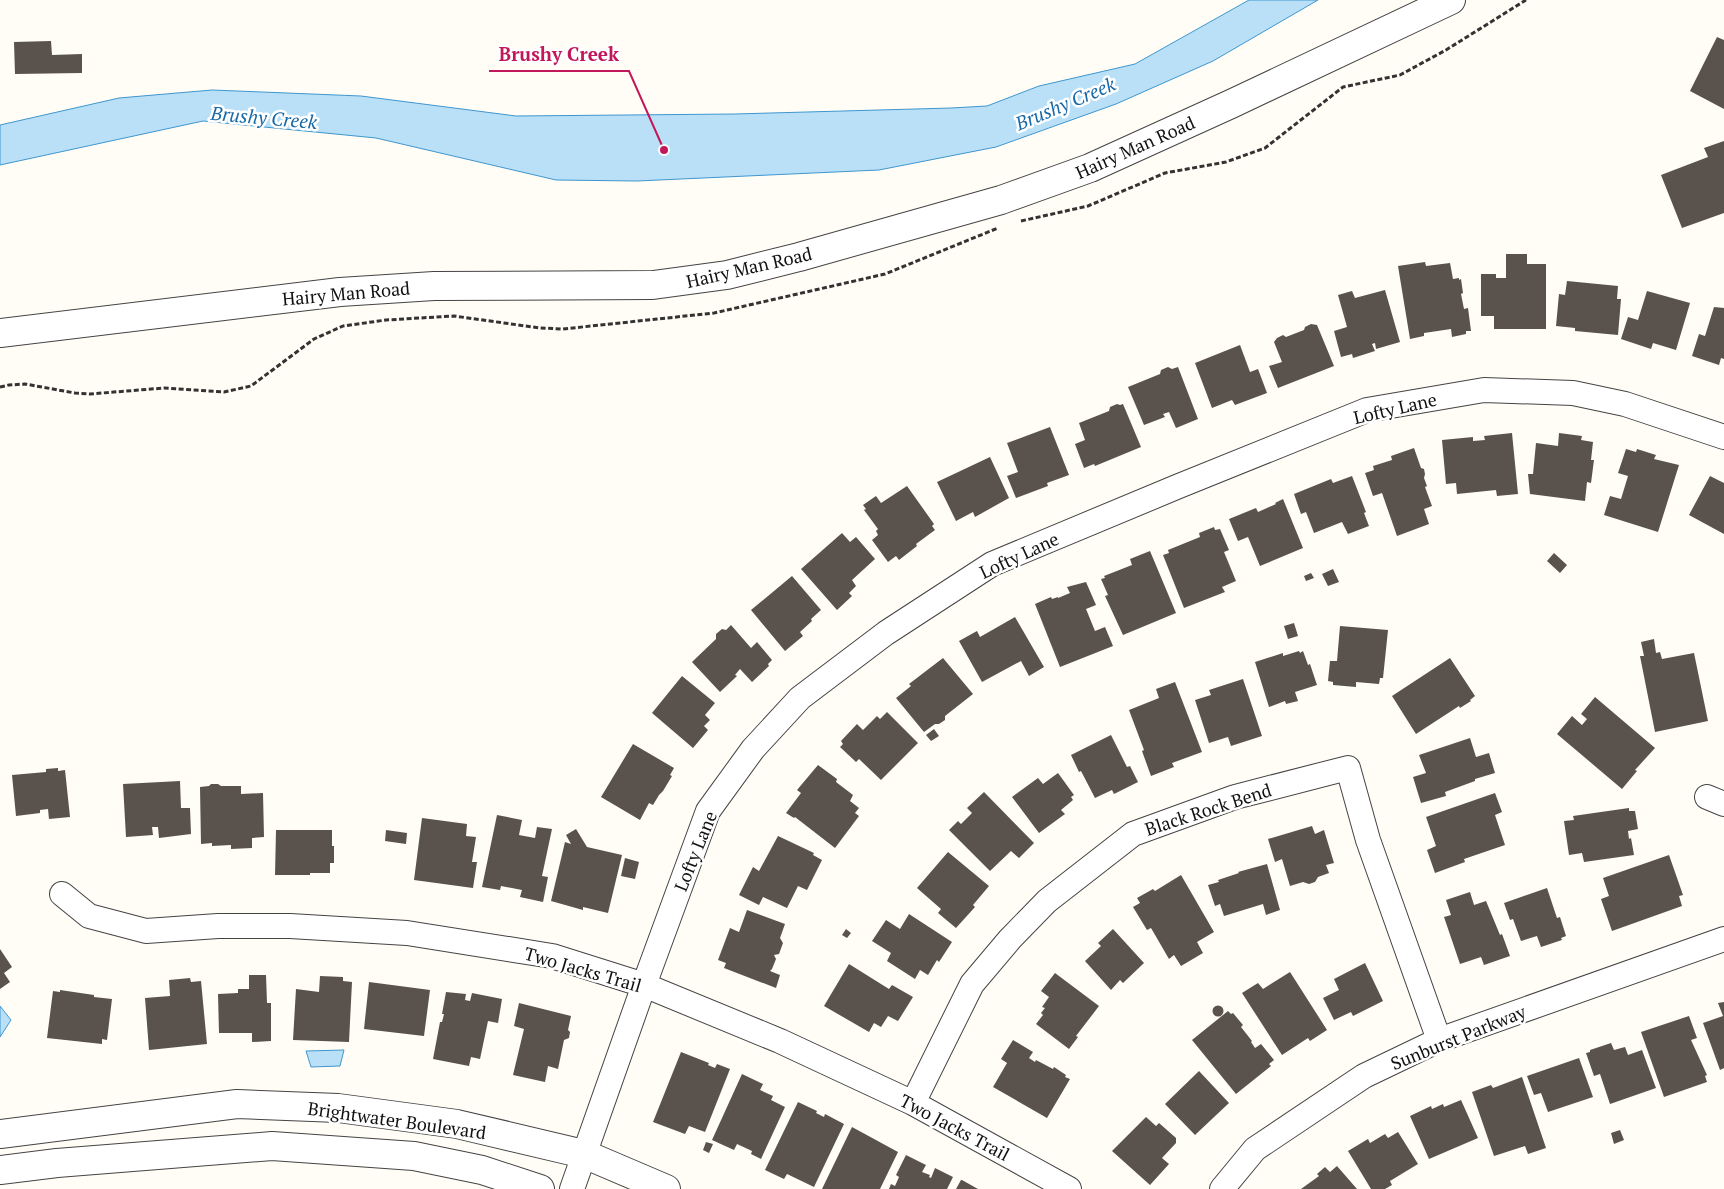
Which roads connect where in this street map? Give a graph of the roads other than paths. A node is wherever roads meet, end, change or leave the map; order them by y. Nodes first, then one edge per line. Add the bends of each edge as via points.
1 (1451, 0) edge
2 (0, 333) edge
3 (1724, 437) edge
4 (62, 894) dead end
5 (1724, 939) edge
6 (644, 985) junction
7 (1439, 1040) junction
8 (913, 1103) junction
9 (0, 1120) edge
10 (52, 1127) junction
11 (0, 1134) edge
12 (584, 1154) junction
13 (0, 1170) edge
14 (540, 1189) edge
15 (572, 1189) edge
16 (666, 1189) edge
17 (1069, 1189) edge
18 (1222, 1189) edge

1 - 2 street, Hairy Man Road via 1090,168 1001,200 727,275 653,285 434,286 340,292
3 - 6 street, Lofty Lane via 1625,404 1573,393 1484,390 1366,410 992,564 886,633 800,698 753,749 708,811
4 - 6 street, Two Jacks Trail via 89,916 146,931 290,926 407,933 552,956
5 - 7 street, Sunburst Parkway
6 - 8 street, Two Jacks Trail via 780,1041
6 - 12 street, Lofty Lane
7 - 8 street, Black Rock Bend via 1368,840 1348,768 1236,797 1133,834 1047,901 972,984
7 - 18 street, Sunburst Parkway via 1364,1076 1255,1149
8 - 17 street, Two Jacks Trail
9 - 10 street
10 - 11 street, Brightwater Boulevard
10 - 12 street, Brightwater Boulevard via 237,1104 338,1108 456,1124
12 - 15 street, Lofty Lane
12 - 16 street, Brightwater Boulevard
13 - 14 street, Brightwater Boulevard via 272,1146 414,1156 482,1170

